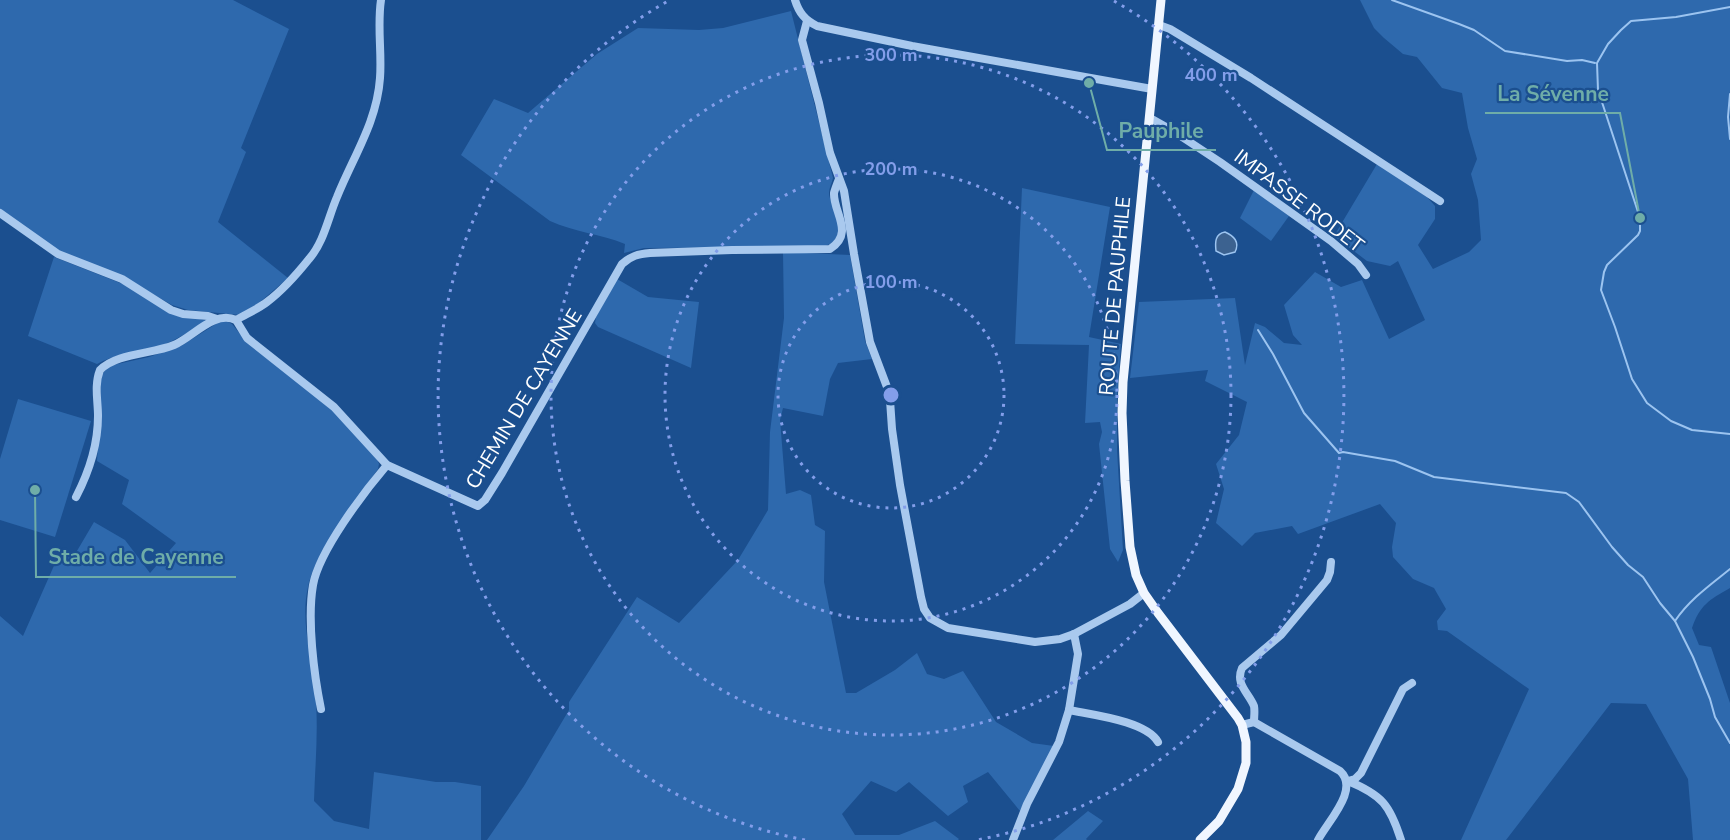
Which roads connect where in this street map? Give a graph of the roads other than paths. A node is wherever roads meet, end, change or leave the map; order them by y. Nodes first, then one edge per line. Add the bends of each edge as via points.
1 (381, 0) edge
2 (795, 0) edge
3 (1161, 0) edge
4 (807, 21) junction
5 (1159, 25) junction
6 (1152, 89) junction
7 (1150, 118) junction
8 (839, 179) junction
9 (1440, 201) dead end
10 (0, 213) edge
11 (1365, 275) dead end
12 (217, 319) junction
13 (236, 320) junction
14 (387, 465) junction
15 (76, 497) dead end
16 (1331, 562) dead end
17 (1144, 593) junction
18 (1074, 634) junction
19 (1412, 683) dead end
20 (321, 709) dead end
21 (1069, 710) junction
22 (1254, 722) junction
23 (1242, 725) junction
24 (1158, 742) dead end
25 (1348, 781) junction
26 (1013, 840) edge
27 (1200, 840) edge
28 (1318, 840) edge
29 (1401, 840) edge

1 - 13 street via 380,77 375,111 321,240 292,279 267,302
2 - 4 street
3 - 5 main road, ROUTE DE PAUPHILE
4 - 6 street via 870,38
4 - 8 street via 802,40
5 - 6 main road, ROUTE DE PAUPHILE
5 - 9 street via 1251,78
6 - 7 main road, ROUTE DE PAUPHILE
7 - 11 street, IMPASSE RODET via 1331,241
7 - 17 main road, ROUTE DE PAUPHILE via 1122,413 1130,547
8 - 14 street, CHEMIN DE CAYENNE via 834,195 842,234 831,249 650,253 630,257 622,264 502,473 478,506
8 - 18 street via 870,342 890,400 900,485 924,609 930,618 960,631 1035,642
10 - 12 street via 58,254 122,279 183,314
12 - 13 street
12 - 15 street via 178,343 111,362 100,370 95,444
13 - 14 street, CHEMIN DE CAYENNE via 248,338 334,407
14 - 20 street via 331,544 313,584 312,634
16 - 22 street via 1327,580 1281,635 1242,668 1240,678 1254,707
17 - 18 street
17 - 23 main road, ROUTE DE PAUPHILE
18 - 21 street via 1078,654
19 - 25 street via 1403,689 1361,773
21 - 24 street via 1129,723 1154,734
21 - 26 street via 1059,742
22 - 23 street
22 - 25 street via 1340,771
23 - 27 main road via 1246,742 1243,776 1219,821
25 - 28 street via 1346,794
25 - 29 street via 1387,806

